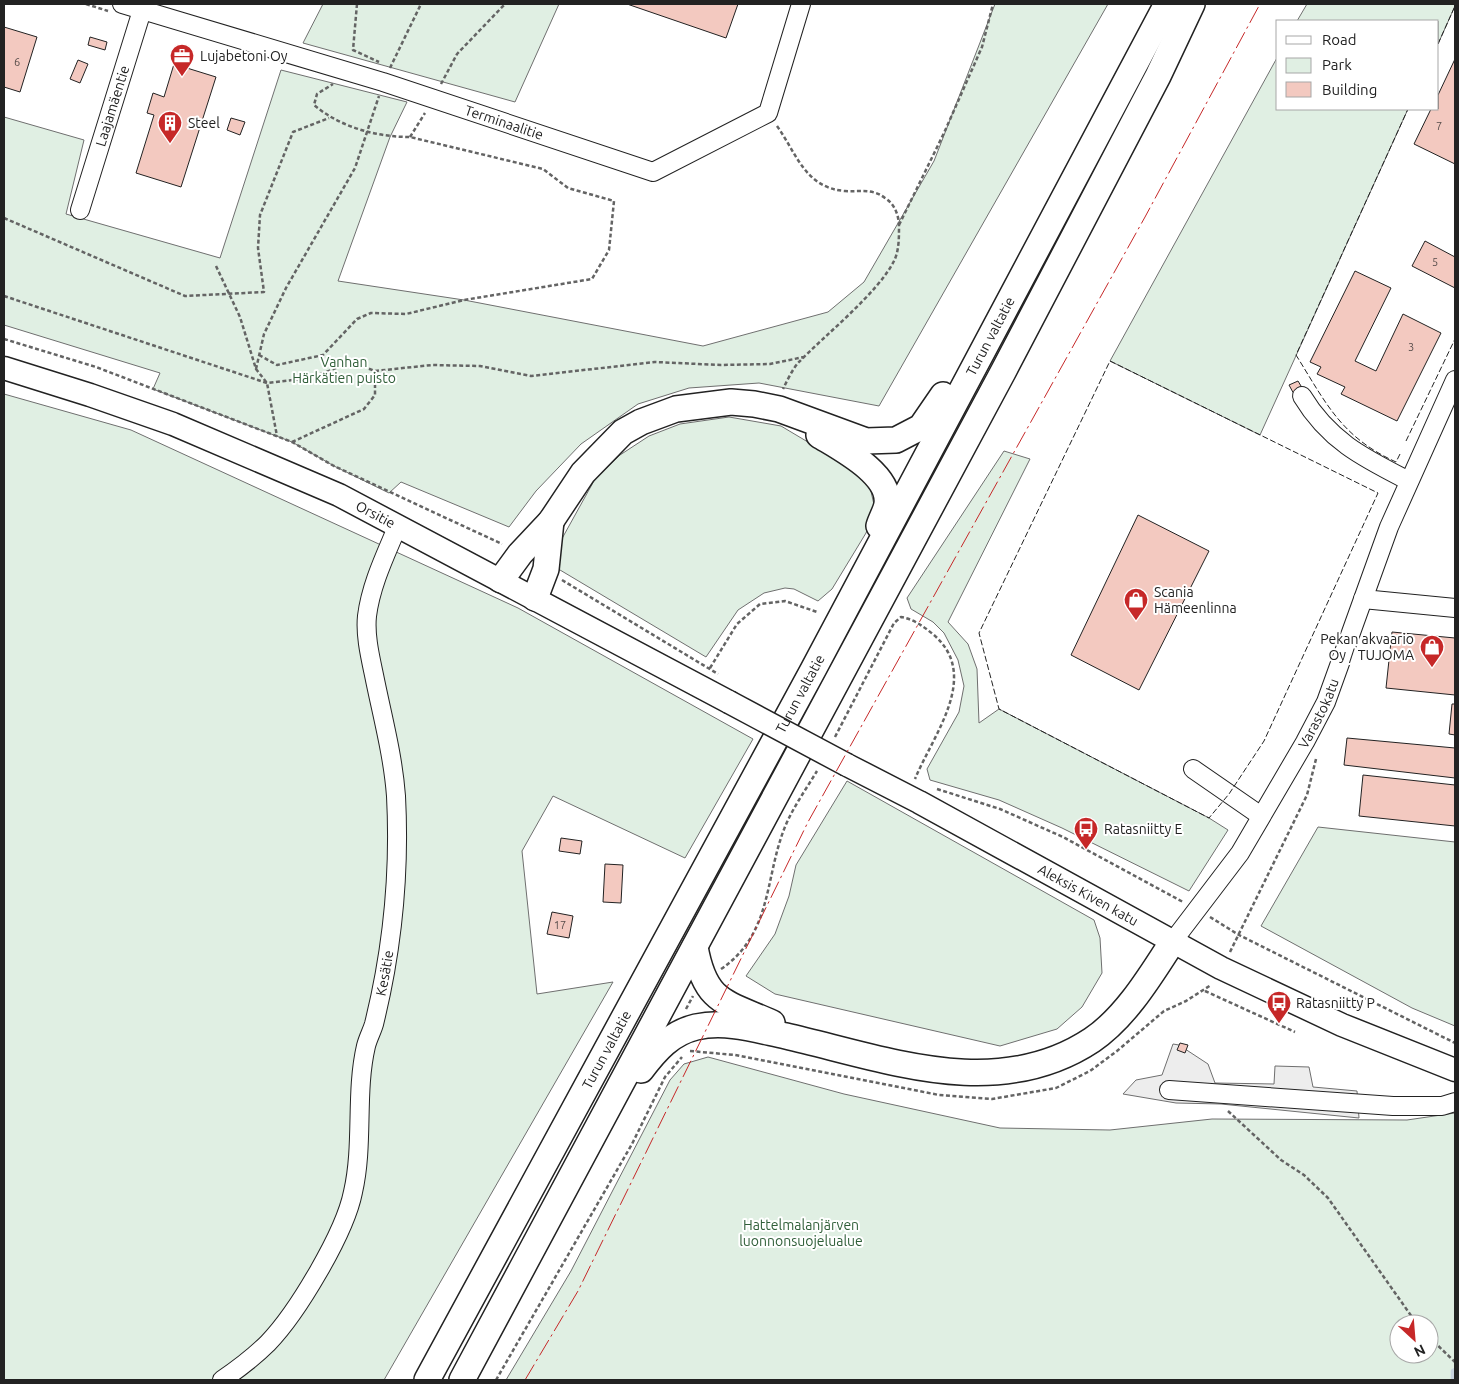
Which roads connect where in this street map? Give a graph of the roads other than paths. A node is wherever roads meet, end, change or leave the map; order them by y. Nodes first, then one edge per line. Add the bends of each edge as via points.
1 (801, 4) edge
2 (1167, 4) edge
3 (1192, 4) edge
4 (117, 8) edge
5 (143, 8) edge
6 (1098, 130) junction
7 (80, 210) dead end
8 (4, 368) edge
9 (1455, 380) edge
10 (1302, 396) dead end
11 (775, 408) junction
12 (1410, 480) junction
13 (551, 521) junction
14 (398, 525) junction
15 (501, 580) junction
16 (535, 598) junction
17 (1363, 599) junction
18 (1455, 608) edge
19 (813, 670) junction
20 (730, 702) joint
21 (1193, 770) dead end
22 (1261, 816) junction
23 (1173, 941) junction
24 (695, 946) junction
25 (818, 1044) junction
26 (1455, 1070) edge
27 (1169, 1090) dead end
28 (1455, 1102) edge
29 (598, 1128) junction
30 (222, 1380) edge
31 (427, 1380) edge
32 (462, 1380) edge

1 - 5 street, Terminaalitie via 768,113 653,172 383,82
2 - 6 highway, Turun valtatie
3 - 24 highway, Turun valtatie via 1083,220
4 - 5 street, Terminaalitie
5 - 7 street, Laajamäentie
6 - 11 highway via 1030,230 942,396 922,426 896,440 866,441
6 - 19 highway, Turun valtatie
8 - 14 main road, Orsitie via 173,424 339,495
9 - 12 street, Varastokatu
10 - 12 street via 1312,414 1351,450
11 - 13 highway via 731,402 707,404 676,409 641,422 623,432 583,473
11 - 19 highway via 875,473 886,492 887,504 874,538
12 - 17 street, Varastokatu
13 - 15 highway
13 - 16 highway via 546,569
14 - 15 main road, Orsitie
14 - 30 street, Kesätie via 374,585 367,618 369,648 396,795 397,863 389,941 374,1025 366,1044 362,1069 353,1192 342,1227 301,1297 269,1341
15 - 16 main road, Orsitie
16 - 20 main road, Orsitie
17 - 18 street
17 - 22 street, Varastokatu via 1326,702
19 - 31 highway, Turun valtatie
20 - 23 main road, Aleksis Kiven katu, bridge
21 - 22 street
22 - 23 street, Varastokatu via 1240,852
23 - 25 highway via 1139,990 1093,1039 1061,1058 1030,1068 985,1074 940,1069 890,1063
23 - 26 main road, Aleksis Kiven katu via 1221,968 1350,1028
24 - 25 highway via 704,981 722,1000
24 - 29 highway, Turun valtatie
25 - 29 highway via 716,1024 682,1032 656,1050
27 - 28 street via 1393,1106 1442,1106
29 - 32 highway, Turun valtatie

